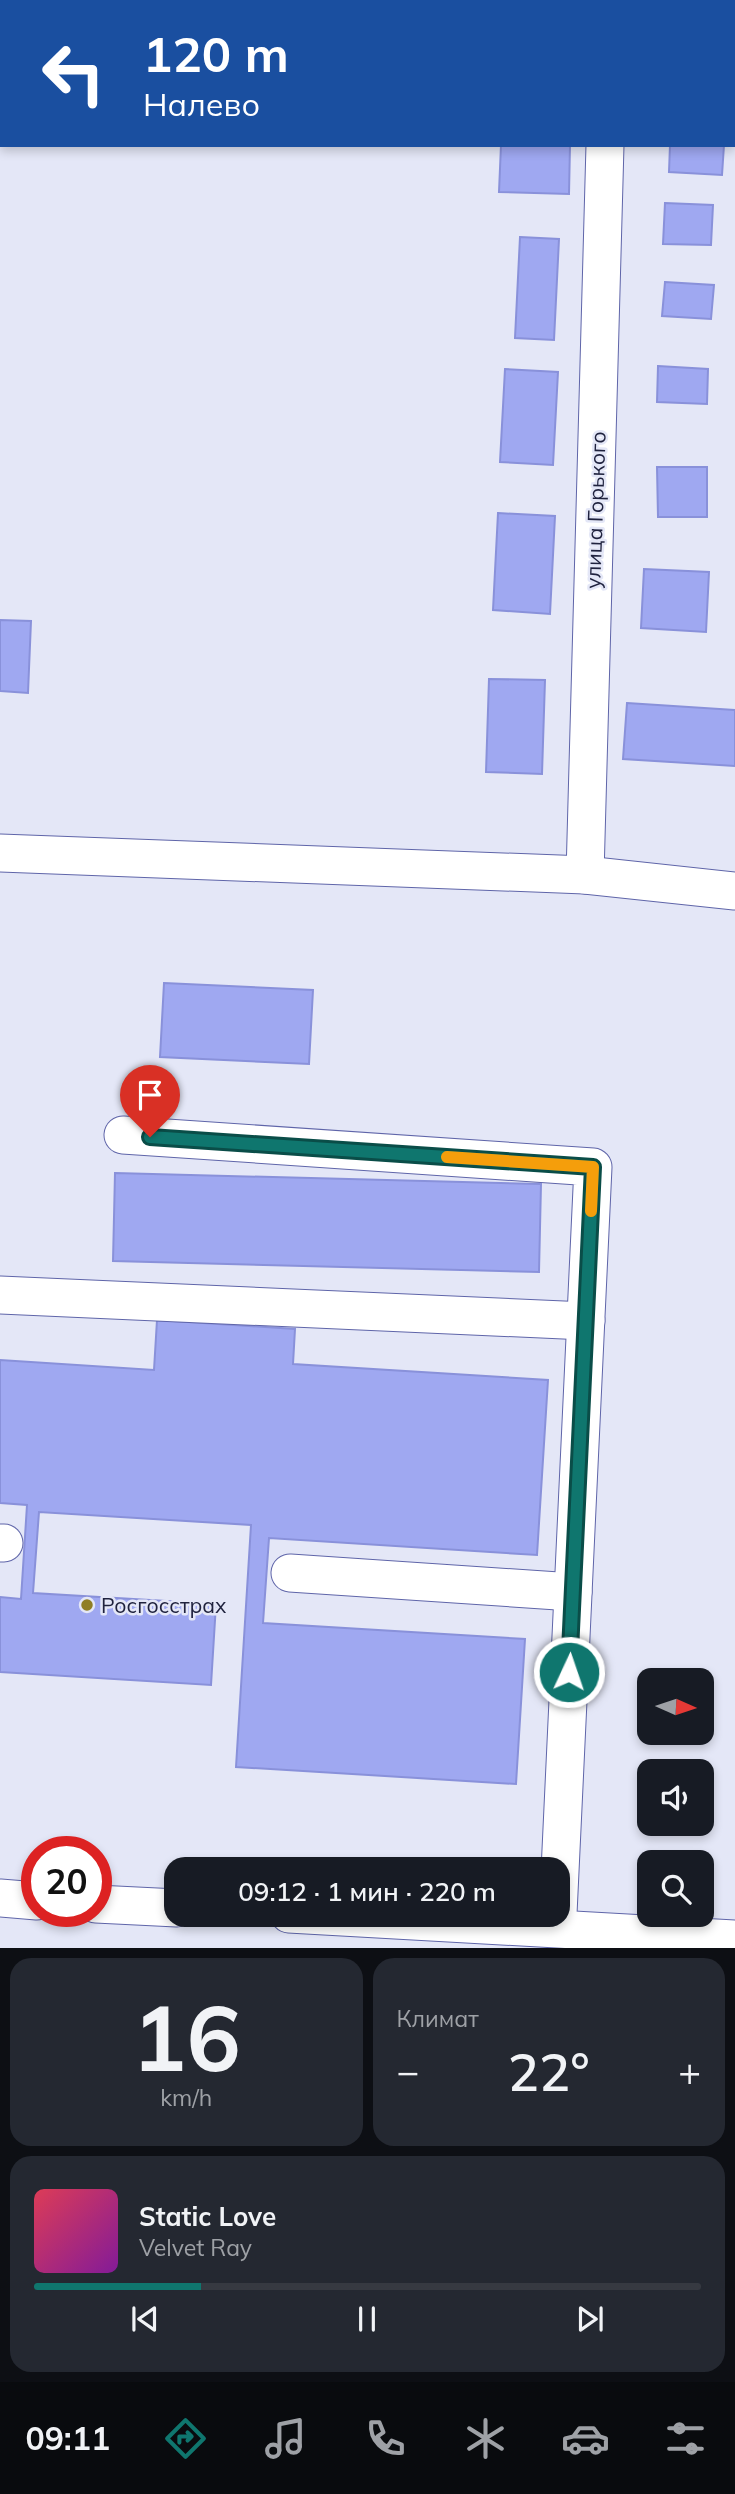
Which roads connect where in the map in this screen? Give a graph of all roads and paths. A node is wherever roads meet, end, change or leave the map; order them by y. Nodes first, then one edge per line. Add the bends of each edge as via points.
1 (605, 147) edge
2 (0, 853) edge
3 (585, 875) junction
4 (735, 891) edge
5 (123, 1135) dead end
6 (0, 1295) edge
7 (586, 1321) junction
8 (290, 1573) dead end
9 (573, 1592) junction
10 (561, 1857) edge
11 (0, 1898) edge
12 (21, 1899) edge
13 (112, 1905) edge
14 (164, 1907) edge
15 (558, 1927) edge
16 (735, 1939) edge

1 - 3 street, улица Горького
2 - 3 street
3 - 4 street
5 - 7 street via 593,1167
6 - 7 street
7 - 9 street
8 - 9 street
9 - 10 street
11 - 12 street
13 - 14 street
15 - 16 street

